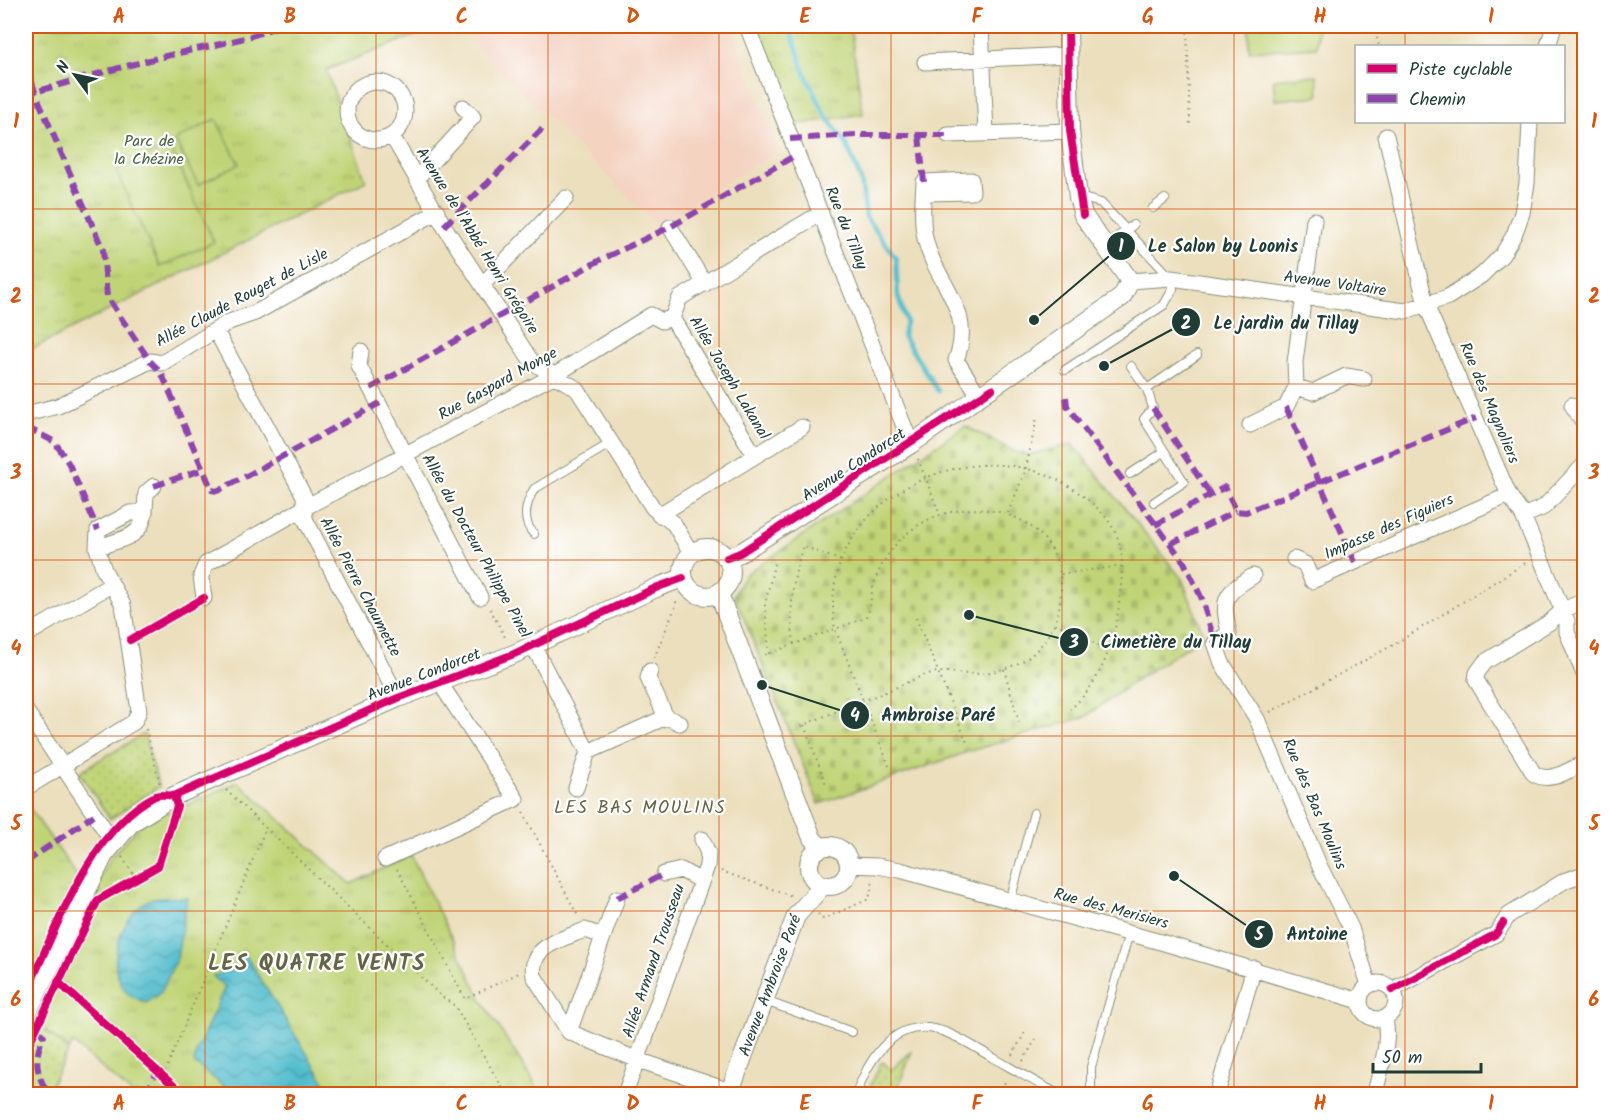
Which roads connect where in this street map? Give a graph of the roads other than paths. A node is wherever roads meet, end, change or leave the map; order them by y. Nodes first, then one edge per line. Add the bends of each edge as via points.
1 (747, 26) edge
2 (981, 26) edge
3 (1068, 26) edge
4 (1554, 26) edge
5 (1548, 45) edge
6 (1068, 55) junction
7 (983, 58) junction
8 (925, 62) dead end
9 (463, 106) dead end
10 (1530, 123) edge
11 (1070, 131) junction
12 (986, 133) junction
13 (948, 135) dead end
14 (392, 136) dead end
15 (1386, 136) dead end
16 (417, 178) junction
17 (924, 193) dead end
18 (1078, 197) junction
19 (566, 198) dead end
20 (1165, 199) dead end
21 (1153, 208) dead end
22 (437, 212) junction
23 (821, 213) junction
24 (1314, 220) dead end
25 (670, 227) dead end
26 (1130, 227) junction
27 (1106, 246) junction
28 (1171, 278) junction
29 (1130, 281) junction
30 (705, 284) junction
31 (482, 285) junction
32 (1304, 297) junction
33 (1426, 305) junction
34 (672, 318) junction
35 (216, 330) junction
36 (361, 351) dead end
37 (1197, 355) dead end
38 (1131, 366) dead end
39 (1065, 370) dead end
40 (555, 375) junction
41 (1364, 379) dead end
42 (1296, 387) junction
43 (1147, 389) junction
44 (980, 397) junction
45 (1572, 405) dead end
46 (26, 414) edge
47 (1584, 423) edge
48 (1250, 425) dead end
49 (802, 427) dead end
50 (612, 443) junction
51 (911, 444) junction
52 (1164, 452) junction
53 (406, 455) junction
54 (755, 456) junction
55 (1584, 465) edge
56 (1130, 474) dead end
57 (154, 486) dead end
58 (1509, 495) junction
59 (1154, 502) dead end
60 (304, 508) junction
61 (659, 515) junction
62 (1523, 516) junction
63 (534, 534) dead end
64 (692, 553) junction
65 (727, 558) junction
66 (1294, 559) dead end
67 (1253, 576) dead end
68 (683, 578) junction
69 (111, 585) junction
70 (718, 594) junction
71 (480, 597) road end
72 (204, 598) dead end
73 (1584, 601) edge
74 (1563, 610) junction
75 (26, 635) edge
76 (534, 645) junction
77 (650, 671) road end
78 (1584, 674) edge
79 (440, 683) junction
80 (398, 698) junction
81 (26, 711) edge
82 (588, 752) junction
83 (1584, 763) edge
84 (62, 768) junction
85 (26, 788) edge
86 (576, 788) dead end
87 (1034, 813) dead end
88 (702, 838) dead end
89 (113, 842) junction
90 (821, 848) junction
91 (387, 858) road end
92 (849, 865) junction
93 (664, 874) dead end
94 (1584, 874) edge
95 (701, 881) junction
96 (823, 885) junction
97 (616, 898) dead end
98 (1010, 900) junction
99 (1129, 933) junction
100 (603, 936) junction
101 (1254, 968) junction
102 (1369, 985) junction
103 (1392, 990) junction
104 (764, 1000) junction
105 (1360, 1001) junction
106 (26, 1015) edge
107 (1384, 1018) junction
108 (569, 1032) junction
109 (852, 1032) dead end
110 (638, 1060) junction
111 (733, 1093) edge
112 (625, 1095) edge
113 (856, 1095) edge
114 (1058, 1095) edge
115 (1091, 1095) edge
116 (1217, 1095) edge
117 (1375, 1095) edge

1 - 23 street, Rue du Tillay
2 - 7 street
3 - 6 street
4 - 5 street
6 - 7 street
6 - 11 street
7 - 8 street
7 - 12 street
9 - 16 street via 473,117
10 - 33 street, Avenue Voltaire via 1527,183 1514,235 1502,255 1482,275 1448,297
11 - 12 street
11 - 18 street
12 - 13 street
14 - 16 street, Avenue de l'Abbé Henri Grégoire
15 - 33 street, Rue des Magnoliers
16 - 22 street, Avenue de l'Abbé Henri Grégoire
17 - 44 street via 925,238 963,323 962,345 956,360
18 - 26 lane via 1101,203
18 - 27 street via 1083,215
19 - 31 street
20 - 21 lane
22 - 31 street, Avenue de l'Abbé Henri Grégoire
22 - 35 street, Allée Claude Rouget de Lisle via 255,313
23 - 30 street
23 - 51 street, Rue du Tillay
24 - 32 street
25 - 30 street
26 - 27 lane
26 - 28 lane
27 - 29 street
28 - 29 street, Avenue Voltaire
28 - 32 street, Avenue Voltaire
28 - 39 lane via 1173,289 1164,305 1115,343
29 - 44 street, Avenue Condorcet via 1122,297
30 - 34 street via 680,298
31 - 40 street, Avenue de l'Abbé Henri Grégoire via 532,362
32 - 33 street, Avenue Voltaire via 1405,311
32 - 42 street via 1295,362
33 - 58 street, Rue des Magnoliers
34 - 40 street, Rue Gaspard Monge via 662,321 651,315
34 - 54 street, Allée Joseph Lakanal
35 - 46 street, Allée Claude Rouget de Lisle via 162,363 150,361 58,406
35 - 60 street, Allée Pierre Chaumette via 304,496
36 - 53 street, Allée du Docteur Philippe Pinel via 359,366
37 - 43 lane
38 - 43 lane
40 - 50 street, Avenue de l'Abbé Henri Grégoire via 577,389
40 - 53 street, Rue Gaspard Monge
41 - 42 street via 1346,376 1313,392
42 - 48 street via 1286,407
43 - 52 lane via 1153,408 1144,419
44 - 51 street, Avenue Condorcet
45 - 47 street
49 - 54 street, Allée Joseph Lakanal
50 - 61 street, Avenue de l'Abbé Henri Grégoire
50 - 63 lane via 534,489 526,514 526,524
51 - 65 street, Avenue Condorcet
52 - 56 lane
52 - 59 lane via 1184,482
53 - 60 street, Rue Gaspard Monge
53 - 71 street, Allée du Docteur Philippe Pinel
54 - 61 street, Allée Joseph Lakanal
55 - 62 street via 1544,507
57 - 69 street via 146,493 143,526 137,533 97,548
58 - 62 street, Rue des Magnoliers
58 - 66 street, Impasse des Figuiers via 1312,581 1305,564
60 - 72 street, Rue Gaspard Monge via 206,564 201,576
60 - 80 street, Allée Pierre Chaumette via 305,519
61 - 64 street, Avenue de l'Abbé Henri Grégoire via 674,524
62 - 74 street, Rue des Magnoliers
64 - 65 street via 711,548
64 - 68 street via 683,564
65 - 70 street via 731,578
67 - 102 street, Rue des Bas Moulins via 1232,588 1224,610 1229,633 1215,643 1222,663 1257,719 1320,867 1351,927
68 - 70 street via 701,596
68 - 76 street, Avenue Condorcet
69 - 75 street
69 - 84 street via 123,605 139,711 134,722
70 - 90 street via 809,831
73 - 74 street
74 - 78 street, Rue des Magnoliers via 1567,632
74 - 83 street via 1485,662 1476,680 1534,774 1551,778
76 - 79 street, Avenue Condorcet
76 - 82 street
77 - 82 street via 648,678 673,720
79 - 80 street, Avenue Condorcet
79 - 91 street via 516,799
80 - 89 street, Avenue Condorcet via 174,796 131,823
81 - 84 street
82 - 86 street
84 - 85 street
84 - 89 street
87 - 98 lane
88 - 95 street, Allée Armand Trousseau via 708,853
89 - 106 street, Avenue Condorcet via 88,884
90 - 92 street via 834,846 842,850
90 - 96 street via 810,865 813,877
92 - 96 street via 842,881
92 - 98 street, Rue des Merisiers via 900,870
93 - 95 street via 681,870
94 - 103 street via 1566,880 1509,915 1496,934
95 - 110 street, Allée Armand Trousseau
96 - 104 street, Avenue Ambroise Paré via 796,916
97 - 100 street
98 - 99 street, Rue des Merisiers
99 - 101 street, Rue des Merisiers
99 - 115 lane via 1091,1067
100 - 108 street
100 - 108 street via 585,930 541,949 532,966 534,976
101 - 105 street, Rue des Merisiers
101 - 116 street
102 - 103 street via 1384,984
102 - 105 street
103 - 107 street via 1395,1006
104 - 109 lane
104 - 111 street, Avenue Ambroise Paré
105 - 107 street via 1367,1016
107 - 117 street via 1385,1041
108 - 110 street
110 - 111 street
110 - 112 street, Allée Armand Trousseau
113 - 114 lane via 865,1068 882,1046 897,1035 921,1029 944,1032

